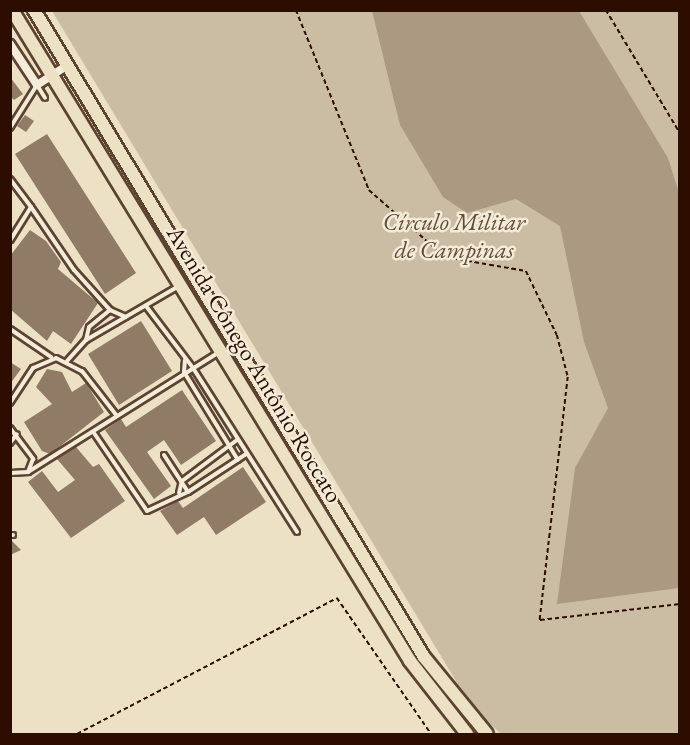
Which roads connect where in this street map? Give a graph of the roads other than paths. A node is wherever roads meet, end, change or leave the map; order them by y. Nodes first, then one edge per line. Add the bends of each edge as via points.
1 (12, 10) edge
2 (34, 10) edge
3 (11, 45) edge
4 (68, 65) junction
5 (54, 74) junction
6 (37, 85) junction
7 (45, 98) dead end
8 (10, 128) edge
9 (10, 178) edge
10 (13, 187) edge
11 (31, 207) junction
12 (10, 240) edge
13 (181, 285) junction
14 (146, 306) junction
15 (110, 310) junction
16 (127, 317) junction
17 (10, 329) edge
18 (86, 340) junction
19 (221, 351) junction
20 (52, 357) junction
21 (67, 360) junction
22 (185, 360) junction
23 (193, 368) junction
24 (184, 372) junction
25 (10, 402) edge
26 (117, 416) junction
27 (10, 428) edge
28 (94, 433) junction
29 (17, 434) junction
30 (237, 440) junction
31 (10, 443) edge
32 (229, 447) junction
33 (164, 454) dead end
34 (246, 454) junction
35 (238, 460) junction
36 (28, 472) junction
37 (10, 473) edge
38 (182, 481) junction
39 (188, 492) junction
40 (179, 493) junction
41 (297, 532) dead end
42 (467, 735) edge
43 (487, 735) edge

1 - 5 main road, Avenida Cônego Antônio Roccato
2 - 4 main road, Avenida Cônego Antônio Roccato
3 - 6 street
4 - 5 street
4 - 43 main road, Avenida Cônego Antônio Roccato via 424,657
5 - 6 street
5 - 13 main road, Avenida Cônego Antônio Roccato
6 - 7 lane
6 - 8 lane
9 - 10 lane
10 - 11 lane
11 - 12 lane
11 - 15 lane via 74,270
13 - 14 lane
13 - 19 main road, Avenida Cônego Antônio Roccato
14 - 16 lane
14 - 22 lane
15 - 16 lane
15 - 18 lane via 89,327
16 - 18 lane
17 - 20 lane
18 - 21 lane
19 - 23 lane
19 - 42 main road, Avenida Cônego Antônio Roccato via 410,661
20 - 21 lane
20 - 25 lane via 33,368
21 - 26 lane
22 - 23 lane
22 - 24 lane
23 - 24 lane
23 - 30 lane
24 - 26 lane
24 - 32 lane
26 - 28 lane
27 - 29 lane
28 - 36 lane
28 - 40 lane via 141,508 154,509
29 - 31 lane
29 - 36 lane via 32,454
30 - 32 lane
30 - 34 lane
32 - 35 lane
32 - 38 lane
33 - 38 lane
34 - 35 lane
34 - 41 lane
35 - 39 lane
36 - 37 lane
38 - 39 lane
38 - 40 lane
39 - 40 lane

